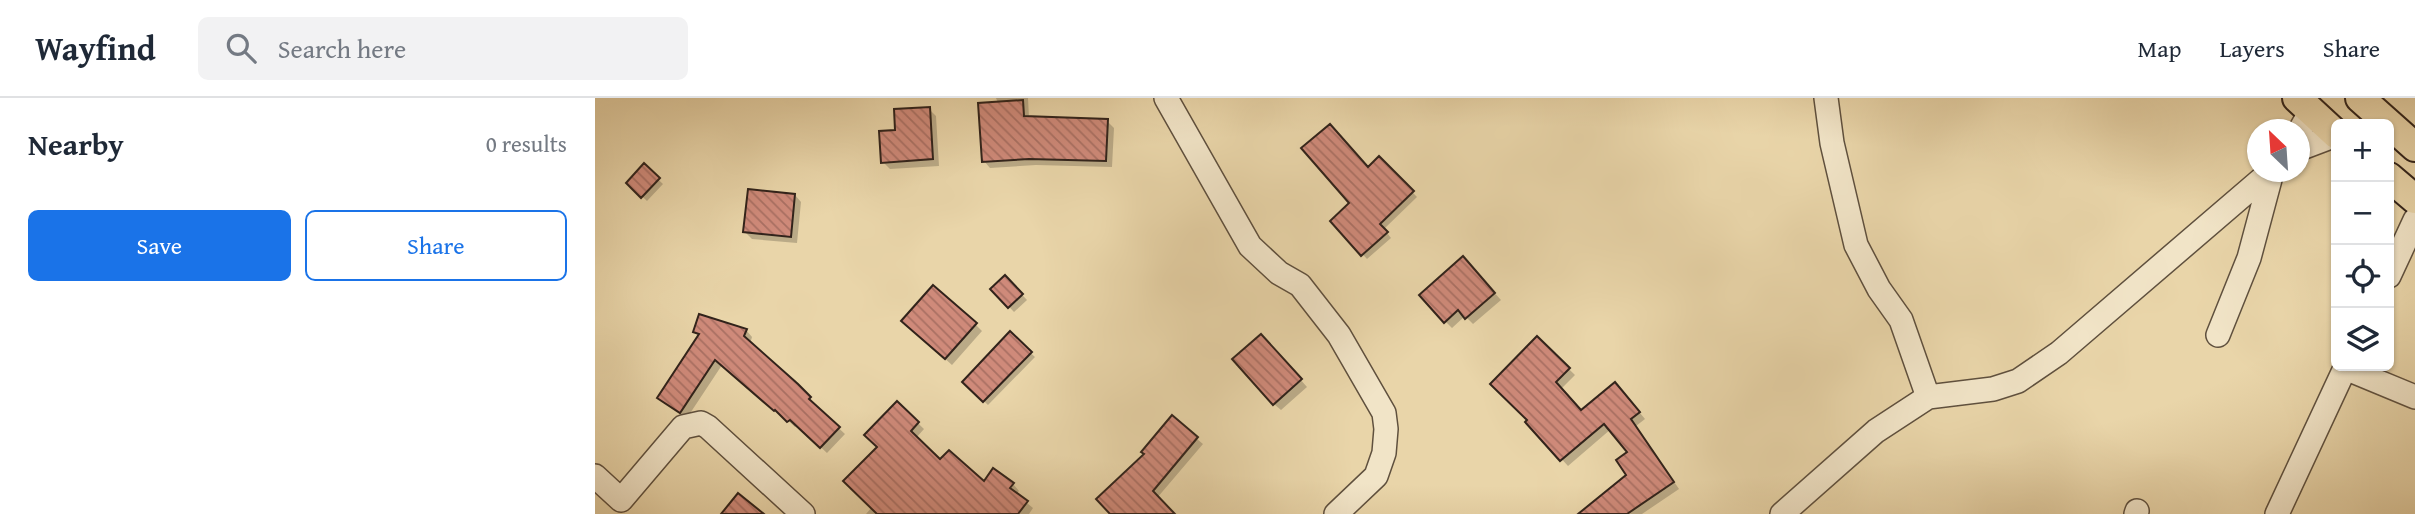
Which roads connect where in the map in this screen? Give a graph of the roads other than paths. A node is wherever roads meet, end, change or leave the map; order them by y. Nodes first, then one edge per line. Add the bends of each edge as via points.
1 (1166, 98) edge
2 (1826, 98) edge
3 (2363, 107) edge
4 (2308, 110) edge
5 (2331, 130) edge
6 (2331, 136) edge
7 (2310, 145) edge
8 (2415, 147) edge
9 (2394, 181) edge
10 (2259, 182) edge
11 (2268, 182) edge
12 (2415, 199) edge
13 (2415, 220) edge
14 (2394, 265) edge
15 (2218, 335) dead end
16 (2344, 371) edge
17 (2355, 371) edge
18 (1928, 397) junction
19 (2415, 397) edge
20 (595, 476) edge
21 (615, 507) edge
22 (803, 514) edge
23 (1336, 514) edge
24 (1782, 514) edge
25 (2277, 514) edge

1 - 23 street via 1250,246 1300,285 1339,335 1384,413 1384,453 1375,476
2 - 18 street via 1856,245 1901,320
3 - 8 main road
4 - 5 main road
6 - 7 street
9 - 12 main road
10 - 18 street via 2059,353 2018,381 1993,390
11 - 15 street via 2249,258
13 - 14 street
16 - 25 street
17 - 19 street
18 - 24 street via 1876,431
20 - 21 street
21 - 22 street via 683,426 701,423

